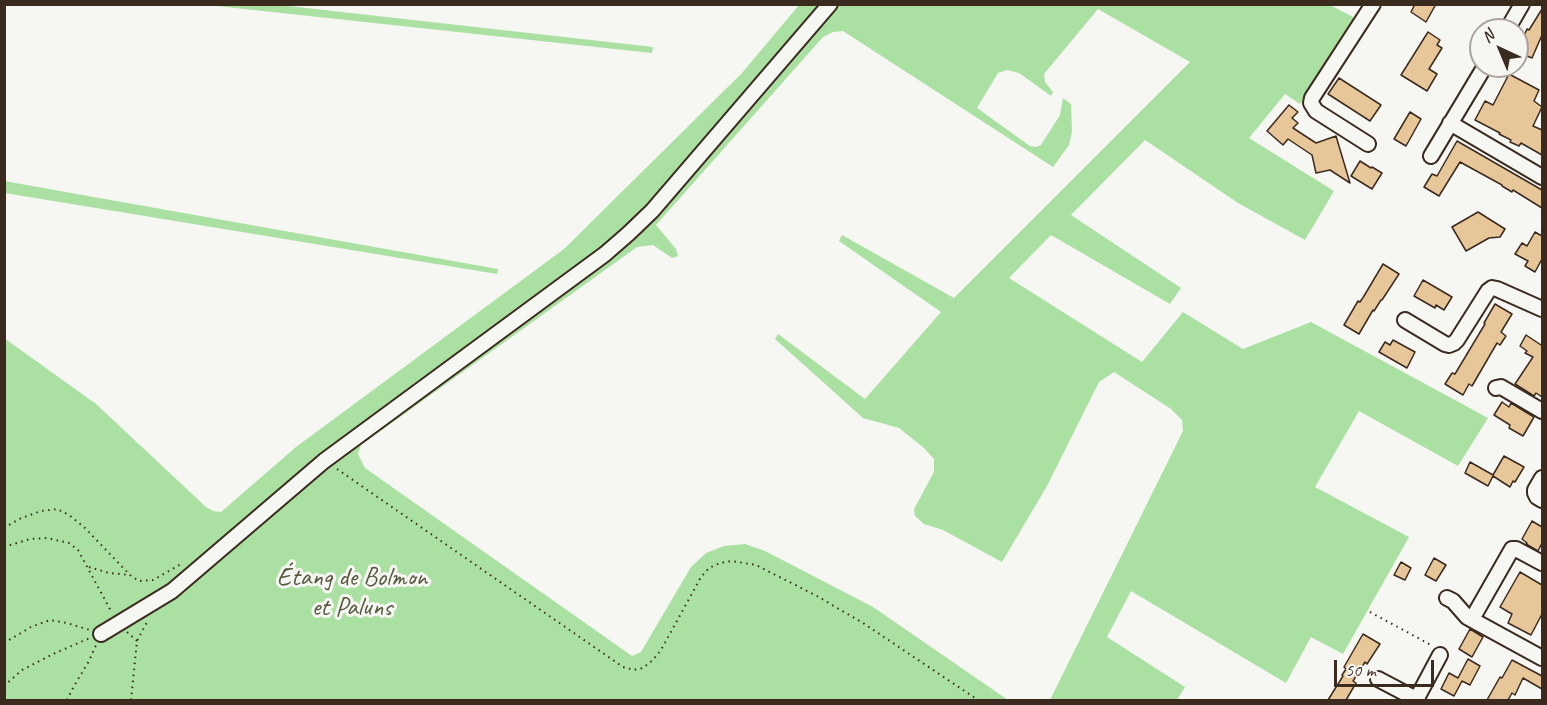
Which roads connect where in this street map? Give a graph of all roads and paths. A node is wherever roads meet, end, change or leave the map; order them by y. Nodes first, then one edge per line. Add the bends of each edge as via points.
1 (830, 4) edge
2 (1373, 4) edge
3 (1522, 4) edge
4 (1514, 18) edge
5 (1478, 78) edge
6 (1450, 123) junction
7 (1368, 144) dead end
8 (1431, 156) dead end
9 (1542, 177) edge
10 (1542, 309) edge
11 (1405, 320) dead end
12 (1498, 386) dead end
13 (1542, 411) edge
14 (324, 461) junction
15 (1542, 478) edge
16 (1542, 500) edge
17 (4, 528) edge
18 (4, 547) edge
19 (184, 562) dead end
20 (1542, 563) edge
21 (87, 567) junction
22 (130, 575) junction
23 (1447, 598) dead end
24 (1370, 612) dead end
25 (1472, 619) junction
26 (147, 621) dead end
27 (118, 623) junction
28 (101, 634) junction
29 (137, 641) junction
30 (4, 643) edge
31 (1440, 655) joint
32 (1542, 658) edge
33 (1378, 679) dead end
34 (4, 686) edge
35 (67, 700) edge
36 (131, 700) edge
37 (978, 700) edge
38 (1416, 700) edge

1 - 14 street via 652,212 628,234
2 - 7 street via 1311,103 1316,111
3 - 4 street
5 - 6 street
6 - 8 street
6 - 9 street
10 - 11 street via 1492,288 1457,340 1449,345
12 - 13 street
14 - 27 street via 172,591
14 - 37 path via 623,667 643,668 661,651 709,568 720,563 745,562 863,623
15 - 16 street via 1535,494
17 - 22 path via 41,511 57,510 84,527
18 - 21 path via 30,539 69,543
19 - 22 path via 153,580 139,582
20 - 25 street via 1512,549
21 - 22 path
21 - 27 path
23 - 25 street
24 - 31 path via 1437,649
25 - 32 street
26 - 29 path
27 - 28 street
27 - 29 path
28 - 30 path via 50,620
28 - 34 path via 22,670
28 - 35 path
29 - 36 path
31 - 38 street
33 - 38 street

